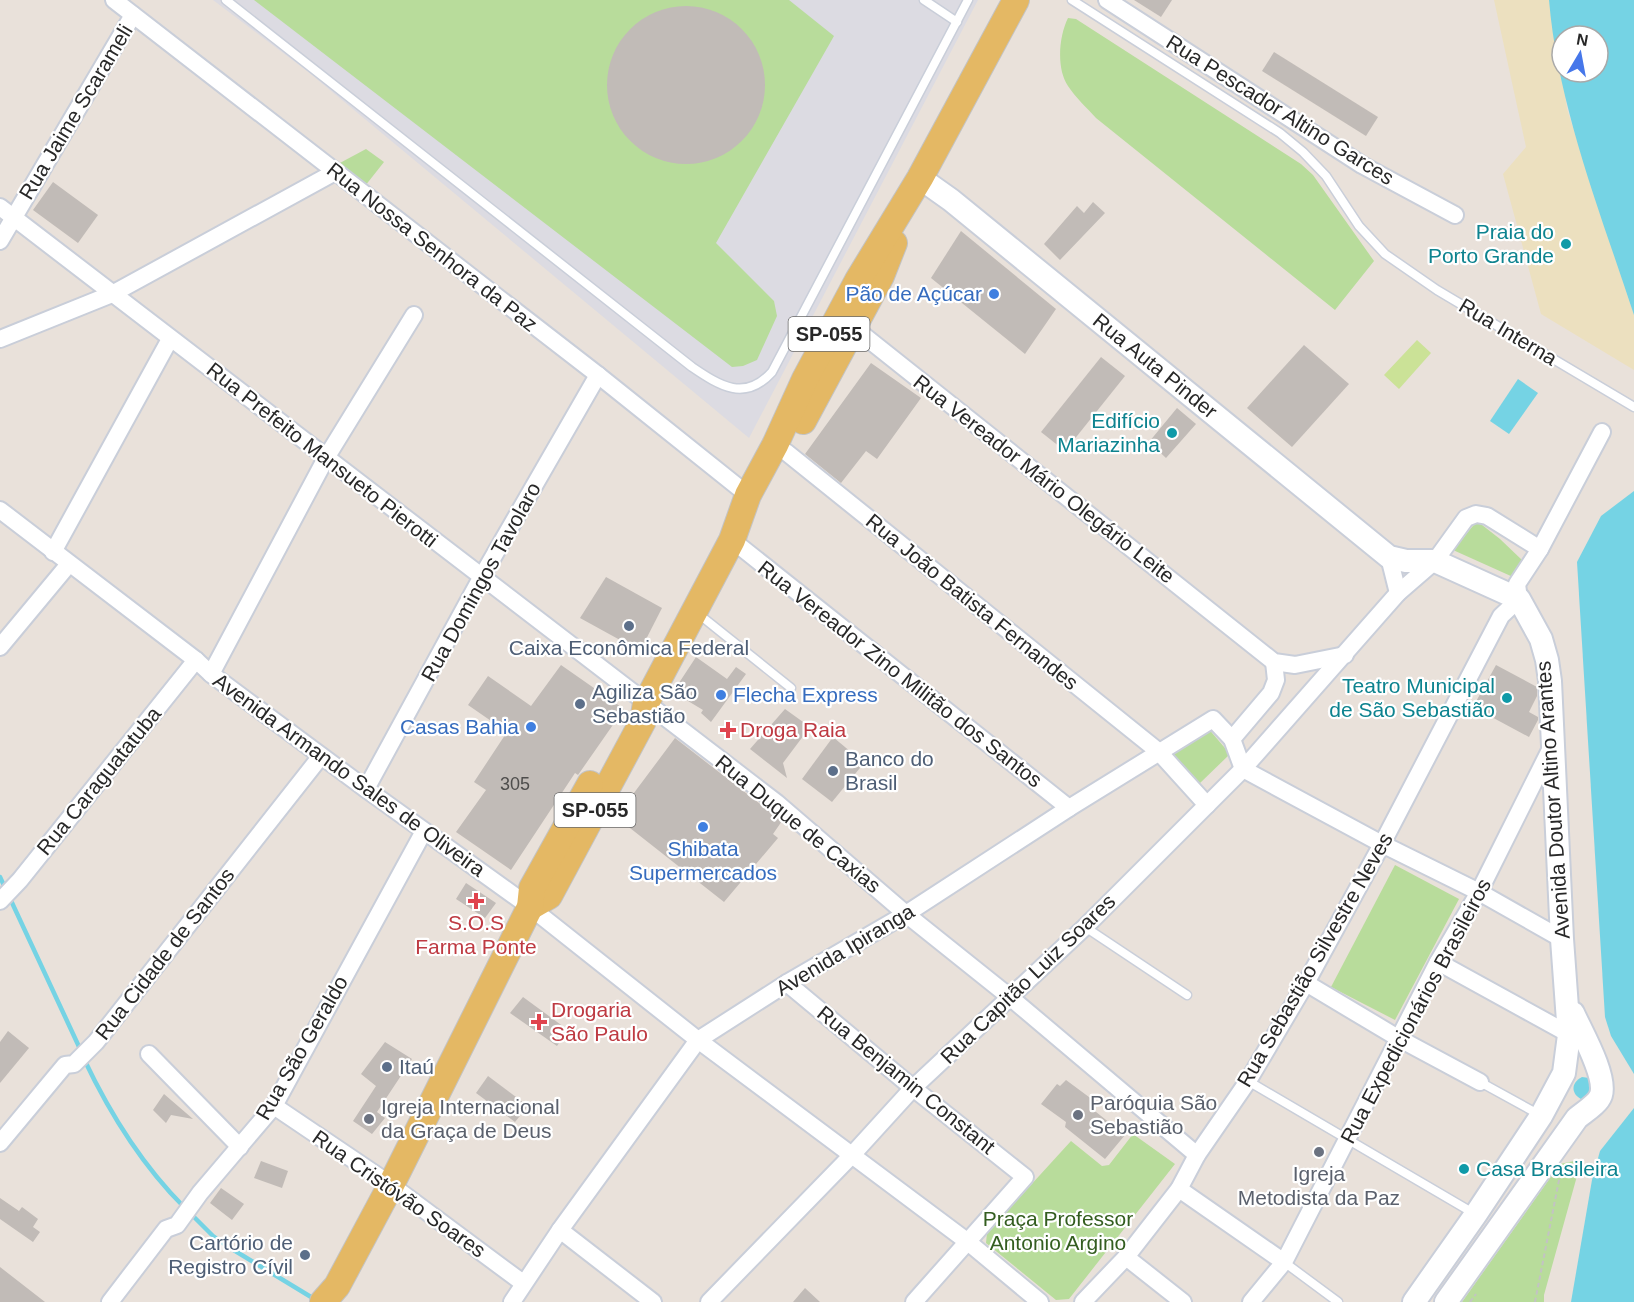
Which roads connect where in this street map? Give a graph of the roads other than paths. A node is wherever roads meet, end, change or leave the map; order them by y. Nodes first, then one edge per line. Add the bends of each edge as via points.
1 (114, 0) edge
2 (226, 0) edge
3 (924, 0) edge
4 (968, 0) edge
5 (1016, 0) edge
6 (1071, 0) edge
7 (1107, 0) edge
8 (134, 15) junction
9 (957, 22) junction
10 (335, 172) junction
11 (920, 178) junction
12 (0, 207) edge
13 (1455, 215) dead end
14 (14, 218) junction
15 (0, 241) edge
16 (858, 280) junction
17 (112, 294) junction
18 (414, 315) dead end
19 (853, 327) junction
20 (0, 339) edge
21 (170, 339) junction
22 (597, 375) junction
23 (1634, 406) edge
24 (1602, 432) dead end
25 (786, 452) junction
26 (326, 458) junction
27 (748, 495) junction
28 (0, 510) edge
29 (732, 540) junction
30 (1540, 549) junction
31 (53, 552) junction
32 (1389, 557) junction
33 (1435, 561) junction
34 (69, 564) junction
35 (482, 578) junction
36 (1398, 593) junction
37 (1519, 599) junction
38 (696, 612) junction
39 (0, 647) edge
40 (1345, 655) junction
41 (196, 660) junction
42 (1274, 662) junction
43 (211, 674) junction
44 (791, 688) dead end
45 (646, 703) junction
46 (1232, 739) junction
47 (1552, 745) junction
48 (1158, 751) junction
49 (321, 756) junction
50 (1243, 769) junction
51 (366, 789) junction
52 (1207, 805) junction
53 (1069, 808) junction
54 (424, 831) junction
55 (1382, 844) junction
56 (1479, 892) junction
57 (0, 902) edge
58 (530, 908) junction
59 (906, 914) junction
60 (1085, 927) junction
61 (1562, 939) junction
62 (1438, 962) junction
63 (787, 983) junction
64 (1306, 983) junction
65 (1187, 995) dead end
66 (1011, 998) junction
67 (1398, 1038) junction
68 (1577, 1038) junction
69 (698, 1040) junction
70 (148, 1054) dead end
71 (1601, 1077) junction
72 (1248, 1081) junction
73 (1480, 1082) joint
74 (1560, 1082) junction
75 (913, 1088) junction
76 (1593, 1105) junction
77 (274, 1106) junction
78 (1541, 1116) junction
79 (1348, 1140) junction
80 (0, 1143) edge
81 (240, 1147) junction
82 (852, 1155) junction
83 (1197, 1155) junction
84 (391, 1185) junction
85 (1179, 1189) junction
86 (1476, 1214) junction
87 (560, 1230) junction
88 (968, 1242) junction
89 (1126, 1257) junction
90 (1284, 1262) junction
91 (523, 1283) junction
92 (331, 1297) edge
93 (719, 1299) edge
94 (110, 1302) edge
95 (512, 1302) edge
96 (653, 1302) edge
97 (914, 1302) edge
98 (1040, 1302) edge
99 (1083, 1302) edge
100 (1183, 1302) edge
101 (1251, 1302) edge
102 (1338, 1302) edge
103 (1414, 1302) edge
104 (1446, 1302) edge

1 - 8 street, Rua Nossa Senhora da Paz
2 - 9 lane via 693,367 728,387 745,389 761,384 772,372
3 - 9 lane
4 - 9 lane
5 - 11 main road, SP-055
6 - 23 lane, Rua Interna via 1280,133 1326,176 1359,226 1385,254 1437,290
7 - 13 street, Rua Pescador Altino Garces via 1362,165
8 - 10 street, Rua Nossa Senhora da Paz
8 - 14 street, Rua Jaime Scarameli
10 - 17 street
10 - 22 street, Rua Nossa Senhora da Paz
11 - 16 main road, SP-055
11 - 19 main road, SP-055 via 881,276
11 - 32 main road, Rua Auta Pinder
12 - 14 street, Rua Prefeito Mansueto Pierotti
14 - 15 street, Rua Jaime Scarameli
14 - 17 street, Rua Prefeito Mansueto Pierotti
16 - 19 street via 848,310
16 - 27 main road, SP-055
17 - 20 street
17 - 21 street, Rua Prefeito Mansueto Pierotti
18 - 26 street
19 - 25 main road, SP-055
19 - 42 street, Rua Vereador Mário Olegário Leite
21 - 26 street, Rua Prefeito Mansueto Pierotti
21 - 31 street
22 - 27 street, Rua Nossa Senhora da Paz
22 - 35 street, Rua Domingos Tavolaro
24 - 30 street
25 - 29 main road, SP-055 via 759,504
25 - 48 street, Rua João Batista Fernandes
26 - 35 street, Rua Prefeito Mansueto Pierotti
26 - 43 street
27 - 29 main road, SP-055
28 - 31 street, Avenida Armando Sales de Oliveira
29 - 38 main road, SP-055
29 - 53 street, Rua Vereador Zino Militão dos Santos
30 - 33 street, Rua Capitão Luiz Soares via 1487,516 1476,514 1466,518
30 - 37 street via 1517,584
31 - 34 street, Avenida Armando Sales de Oliveira
32 - 33 main road
32 - 36 street
33 - 36 street, Rua Capitão Luiz Soares
33 - 37 main road
34 - 39 street
34 - 41 street, Avenida Armando Sales de Oliveira
35 - 45 street, Rua Prefeito Mansueto Pierotti
35 - 51 street, Rua Domingos Tavolaro
36 - 40 street, Rua Capitão Luiz Soares
37 - 47 main road, Avenida Doutor Altino Arantes via 1541,639 1547,660
37 - 55 street, Rua Sebastião Silvestre Neves via 1501,616
38 - 44 lane
38 - 45 main road, SP-055
40 - 42 street via 1295,665
40 - 50 street, Rua Capitão Luiz Soares
41 - 43 street, Avenida Armando Sales de Oliveira
41 - 57 street, Rua Caraguatatuba
42 - 46 street via 1276,680 1271,693
43 - 49 street, Avenida Armando Sales de Oliveira
45 - 58 main road via 630,713 532,888
45 - 59 street, Rua Duque de Caxias via 777,803
46 - 48 street, Avenida Ipiranga via 1213,720
46 - 50 street
47 - 56 street, Rua Expedicionários Brasileiros
47 - 61 main road, Avenida Doutor Altino Arantes
48 - 52 street, Rua João Batista Fernandes
48 - 53 street, Avenida Ipiranga
49 - 51 street, Avenida Armando Sales de Oliveira
49 - 80 street, Rua Cidade de Santos via 96,1042 74,1064 65,1065
50 - 52 street, Rua Capitão Luiz Soares
50 - 55 street
51 - 54 street, Avenida Armando Sales de Oliveira
52 - 60 street, Rua Capitão Luiz Soares
53 - 59 street, Avenida Ipiranga
54 - 58 street, Avenida Armando Sales de Oliveira
54 - 77 street, Rua São Geraldo
55 - 56 street
55 - 64 street, Rua Sebastião Silvestre Neves
56 - 61 street
56 - 62 street, Rua Expedicionários Brasileiros
58 - 69 street, Avenida Armando Sales de Oliveira
58 - 84 main road
59 - 63 street, Avenida Ipiranga
59 - 66 street, Rua Duque de Caxias
60 - 65 lane
60 - 66 street, Rua Capitão Luiz Soares
61 - 68 main road, Avenida Doutor Altino Arantes via 1568,1001
62 - 67 street, Rua Expedicionários Brasileiros
62 - 68 street
63 - 69 street, Avenida Ipiranga
63 - 75 street, Rua Benjamin Constant
64 - 67 street
64 - 72 street, Rua Sebastião Silvestre Neves
66 - 75 street, Rua Capitão Luiz Soares
66 - 83 street, Rua Duque de Caxias
67 - 73 street
67 - 79 street, Rua Expedicionários Brasileiros
68 - 71 main road, Avenida Doutor Altino Arantes
68 - 74 main road, Avenida Doutor Altino Arantes
69 - 82 street, Avenida Armando Sales de Oliveira
69 - 87 street, Avenida Ipiranga
70 - 81 street
71 - 74 main road via 1594,1073
71 - 76 main road via 1601,1095
72 - 79 lane
72 - 83 street, Rua Sebastião Silvestre Neves
73 - 78 lane
74 - 76 main road via 1580,1107
74 - 78 main road, Avenida Doutor Altino Arantes
75 - 82 street, Rua Capitão Luiz Soares
75 - 88 street, Rua Benjamin Constant via 1025,1177
76 - 104 main road via 1577,1118
77 - 81 street, Rua São Geraldo
77 - 84 street, Rua Cristóvão Soares
78 - 86 main road, Avenida Doutor Altino Arantes
79 - 86 lane
79 - 90 street, Rua Expedicionários Brasileiros
81 - 94 street, Rua São Geraldo via 177,1225 166,1229
82 - 88 street, Avenida Armando Sales de Oliveira
82 - 93 street, Rua Capitão Luiz Soares
83 - 85 street, Rua Sebastião Silvestre Neves
84 - 91 street, Rua Cristóvão Soares
84 - 92 main road
85 - 89 street, Rua Sebastião Silvestre Neves
85 - 90 street
86 - 103 main road, Avenida Doutor Altino Arantes
87 - 91 street, Avenida Ipiranga
87 - 96 street
88 - 97 street
88 - 98 street, Avenida Armando Sales de Oliveira
89 - 99 street, Rua Sebastião Silvestre Neves
89 - 100 street
90 - 101 street, Rua Expedicionários Brasileiros
90 - 102 lane
91 - 95 street, Avenida Ipiranga

